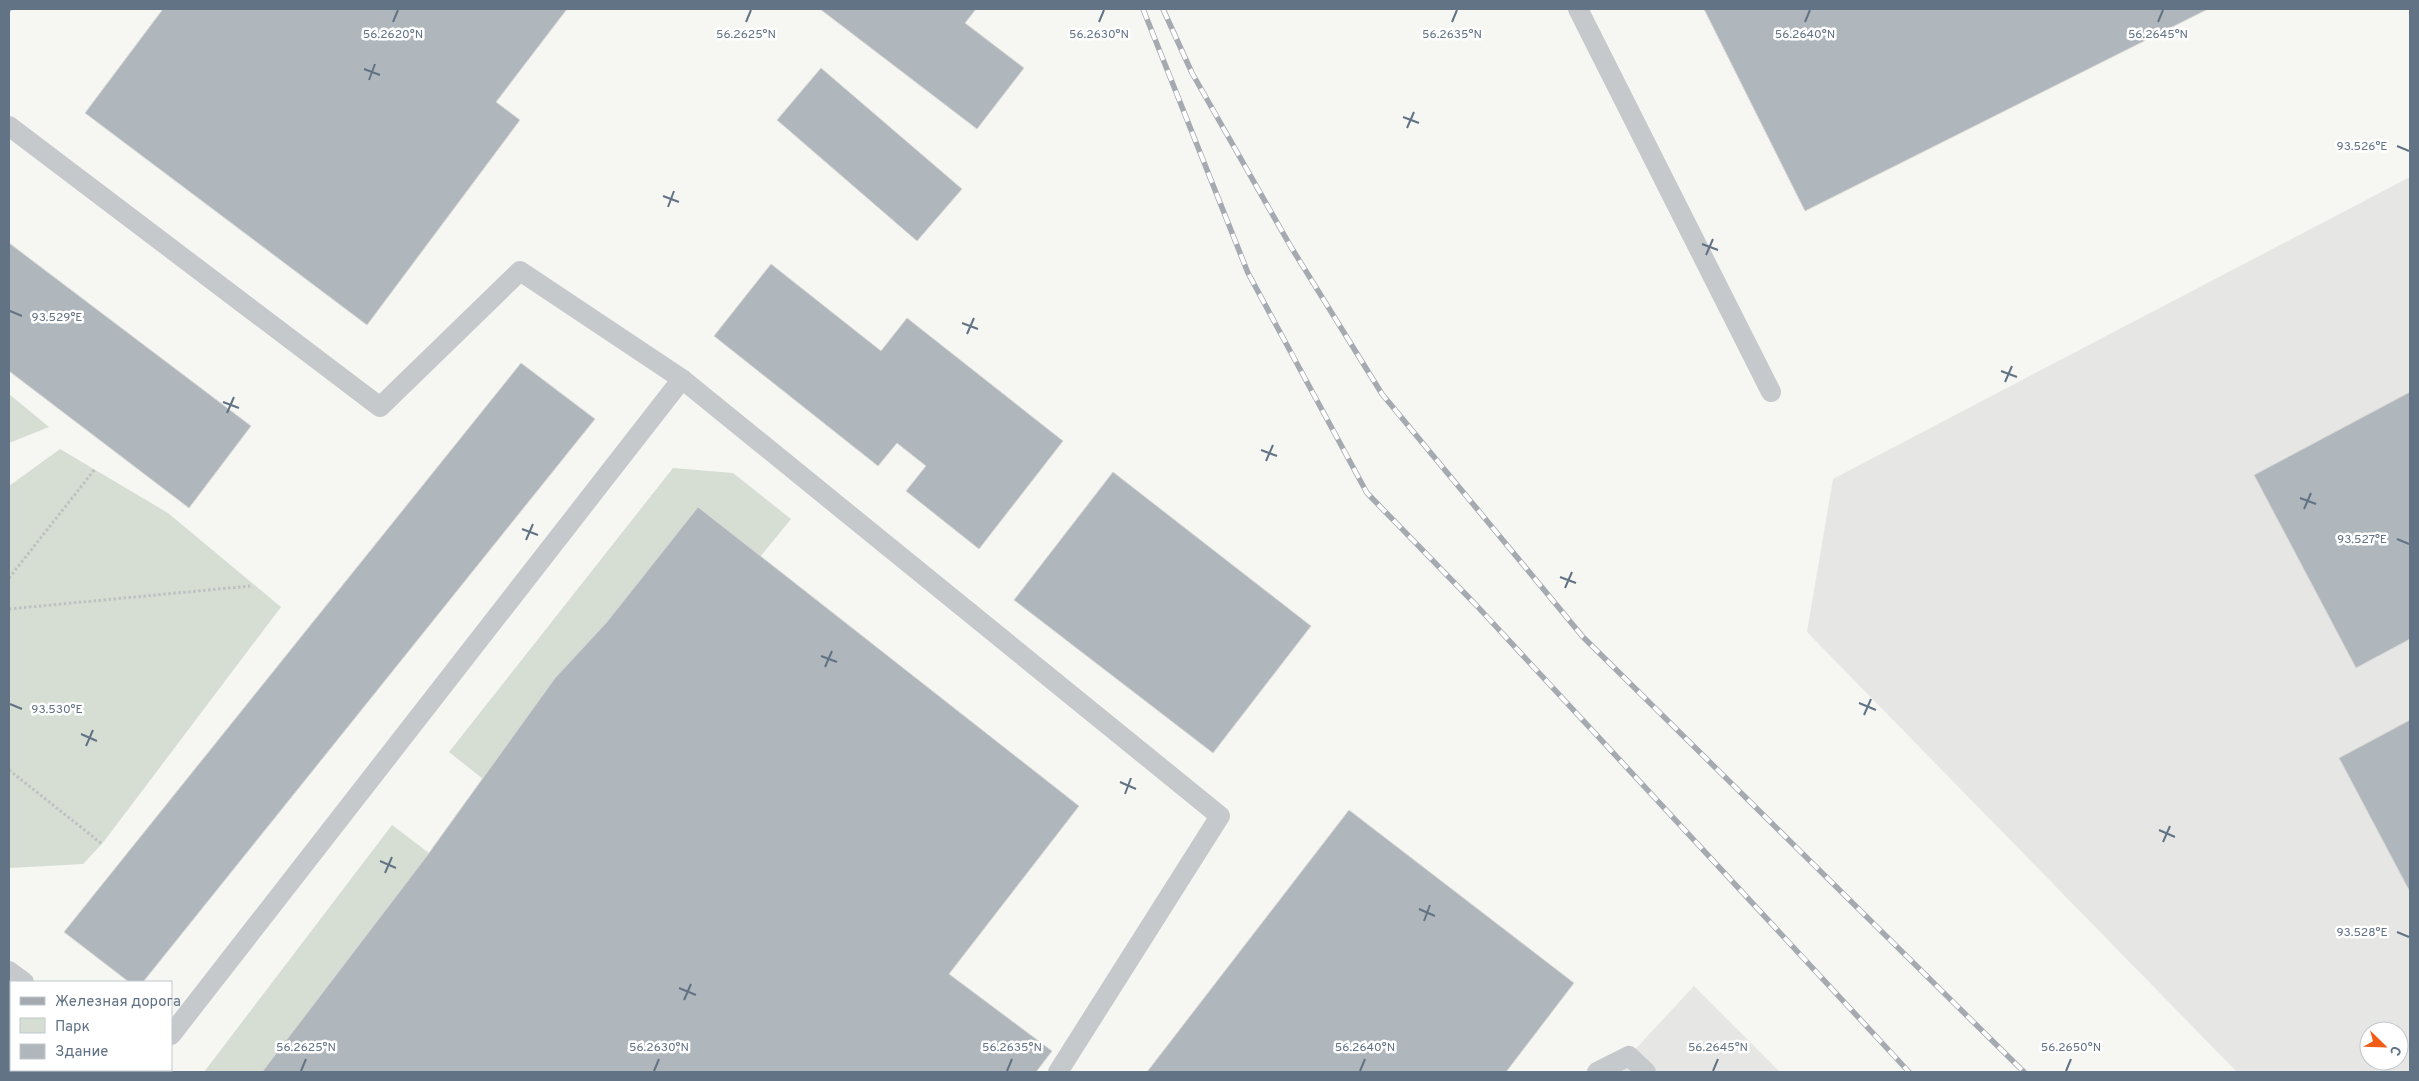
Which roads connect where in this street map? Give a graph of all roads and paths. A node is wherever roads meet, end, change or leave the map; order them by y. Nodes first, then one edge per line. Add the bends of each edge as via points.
1 (1578, 9) edge
2 (9, 126) edge
3 (682, 379) junction
4 (1771, 392) dead end
5 (95, 469) dead end
6 (9, 578) edge
7 (250, 586) dead end
8 (9, 609) edge
9 (9, 770) edge
10 (102, 844) dead end
11 (9, 971) edge
12 (23, 981) edge
13 (172, 1034) edge
14 (1058, 1072) edge
15 (1597, 1072) edge
16 (1646, 1072) edge

1 - 4 lane
2 - 3 lane via 380,407 520,271
3 - 13 lane
3 - 14 lane via 1220,816
5 - 6 path
7 - 8 path
9 - 10 path
11 - 12 lane
15 - 16 lane via 1629,1056

